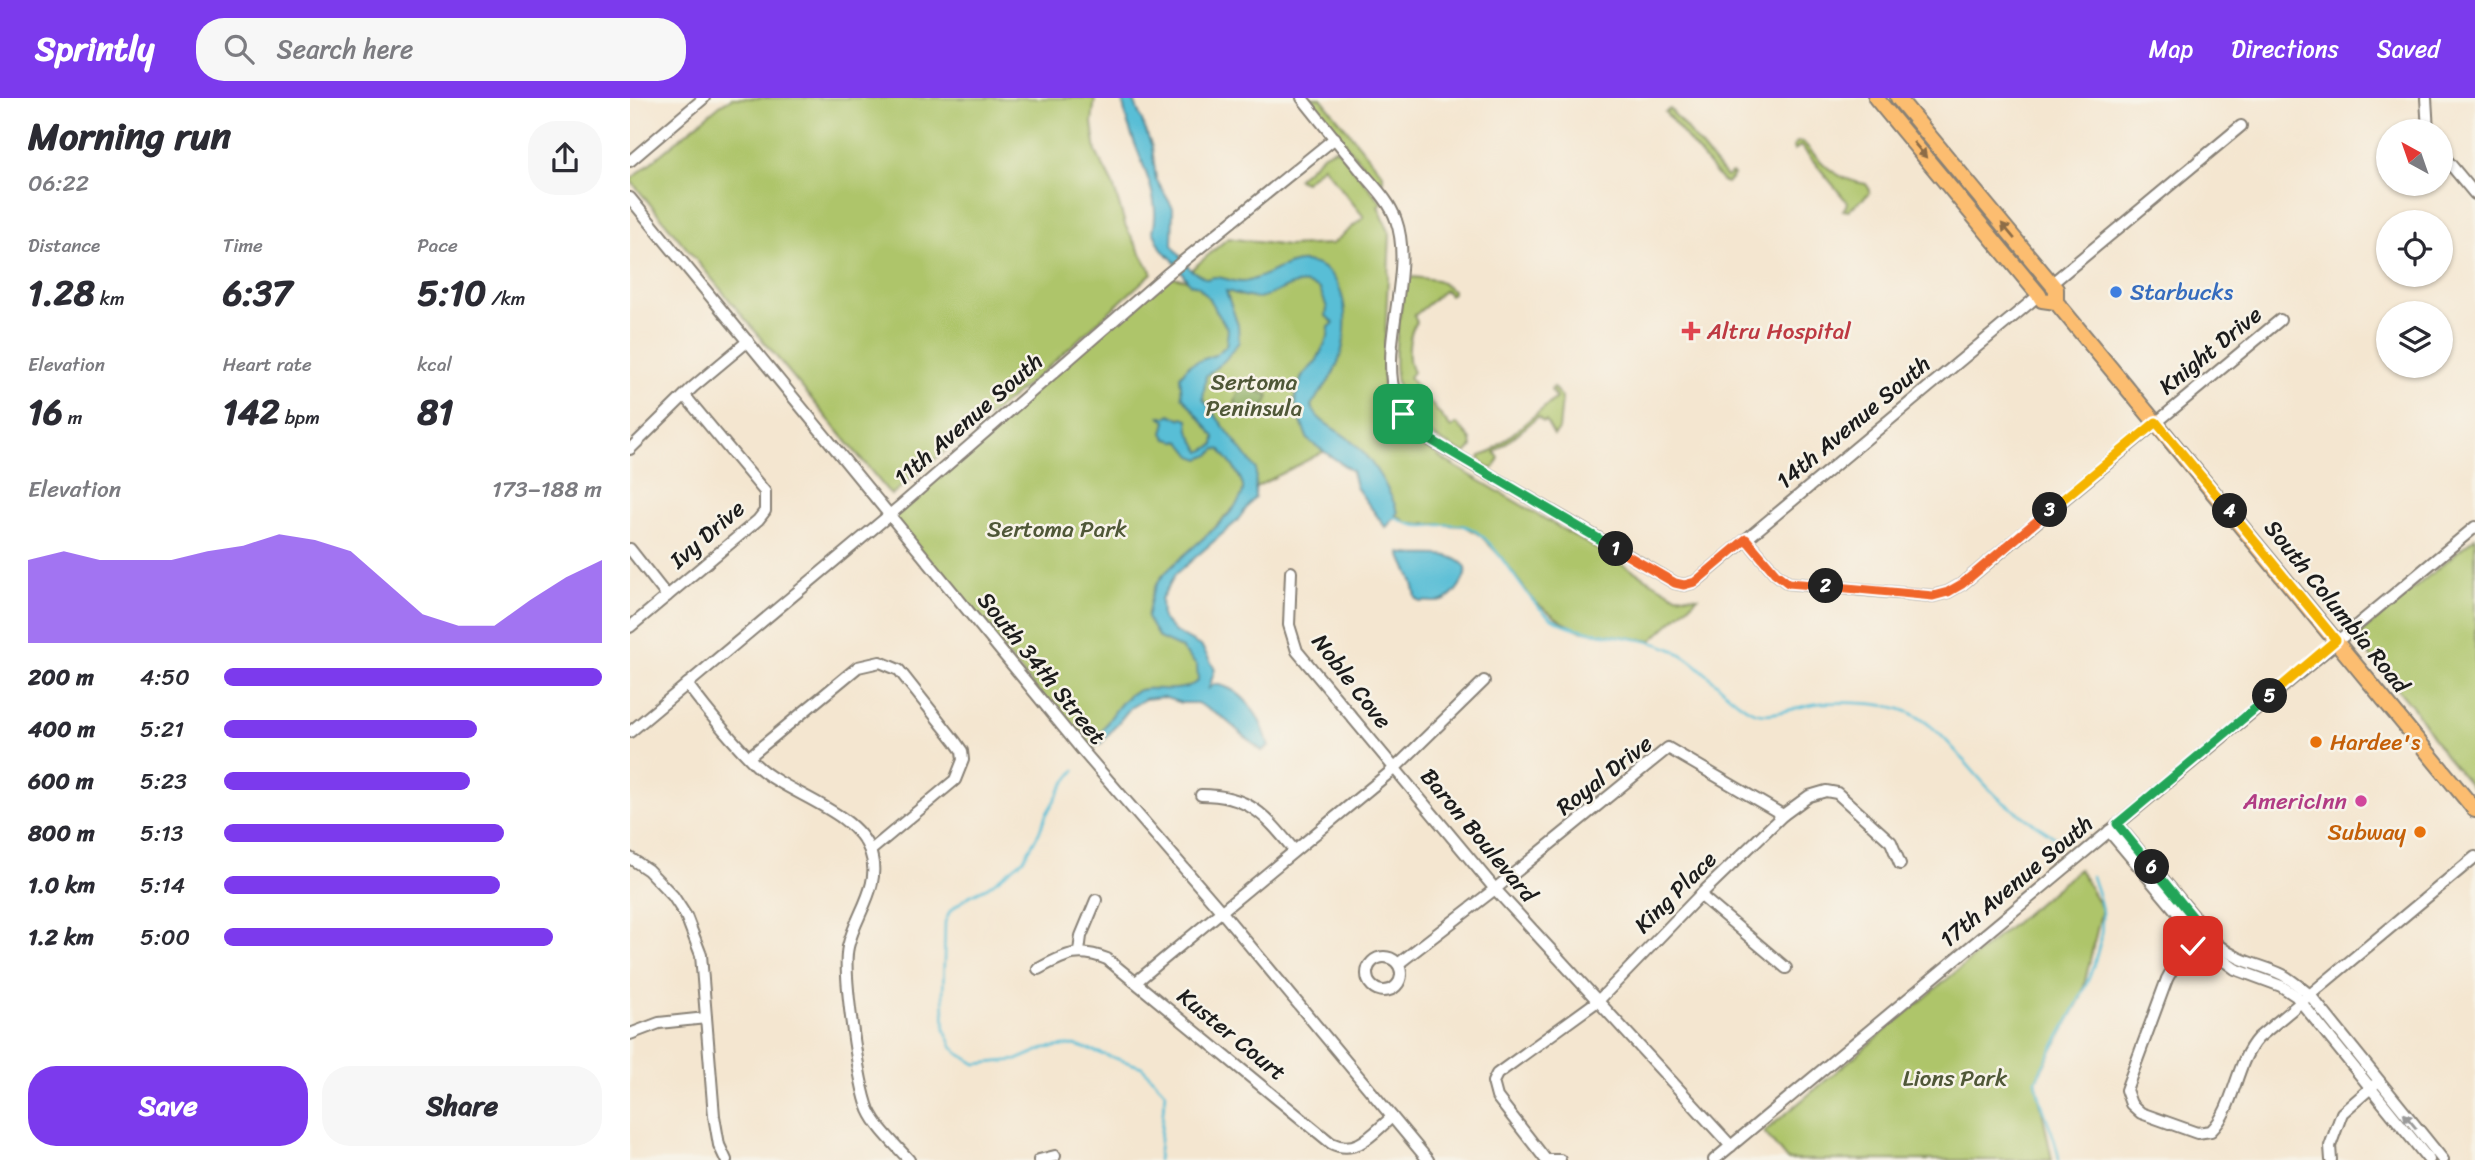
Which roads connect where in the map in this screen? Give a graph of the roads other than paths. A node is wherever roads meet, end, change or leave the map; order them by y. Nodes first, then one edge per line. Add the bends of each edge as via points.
1 (704, 98) edge
2 (1301, 98) edge
3 (1876, 98) edge
4 (1898, 98) edge
5 (2426, 98) edge
6 (2427, 119) edge
7 (2241, 127) dead end
8 (1335, 138) junction
9 (630, 161) edge
10 (2454, 169) edge
11 (2475, 194) edge
12 (630, 198) edge
13 (2011, 260) junction
14 (2051, 284) junction
15 (2039, 295) junction
16 (2056, 302) junction
17 (2280, 320) dead end
18 (748, 341) junction
19 (685, 396) junction
20 (2156, 422) junction
21 (630, 449) edge
22 (889, 515) junction
23 (2475, 527) edge
24 (1746, 539) junction
25 (630, 549) edge
26 (1292, 572) dead end
27 (667, 596) junction
28 (630, 627) edge
29 (2336, 640) junction
30 (1485, 681) dead end
31 (687, 684) junction
32 (632, 727) edge
33 (749, 757) junction
34 (1395, 768) junction
35 (1201, 795) dead end
36 (2475, 810) edge
37 (1783, 815) junction
38 (2113, 828) junction
39 (1294, 850) junction
40 (870, 851) junction
41 (2475, 857) edge
42 (630, 858) edge
43 (1900, 864) dead end
44 (1495, 889) junction
45 (1700, 895) junction
46 (1096, 900) dead end
47 (1221, 911) junction
48 (2204, 937) junction
49 (1079, 952) junction
50 (1398, 964) dead end
51 (1786, 968) dead end
52 (1038, 969) dead end
53 (1136, 982) junction
54 (2305, 999) junction
55 (1598, 1000) junction
56 (706, 1018) junction
57 (630, 1034) edge
58 (2374, 1085) junction
59 (1392, 1117) junction
60 (1731, 1146) junction
61 (1057, 1159) edge
62 (726, 1160) edge
63 (909, 1160) edge
64 (1039, 1160) edge
65 (1428, 1160) edge
66 (1548, 1160) edge
67 (1560, 1160) edge
68 (1714, 1160) edge
69 (2331, 1160) edge
70 (2429, 1160) edge
71 (2443, 1160) edge

1 - 9 street
2 - 8 street
3 -> 13 main road, South Columbia Road
14 -> 4 main road, South Columbia Road
5 - 6 street
7 - 14 street
8 - 22 street, 11th Avenue South via 1190,254
8 - 24 street, 14th Avenue South via 1397,222 1400,271 1391,370 1398,403 1410,424 1675,583 1695,582
10 - 11 street
12 - 18 street, South 34th Street
13 - 14 main road via 2037,280
13 - 15 main road, South Columbia Road
14 - 16 main road, South Columbia Road
15 - 16 main road, South Columbia Road
15 - 24 street, 14th Avenue South
16 - 20 main road, South Columbia Road
17 - 20 street, Knight Drive
18 - 19 street
18 - 22 street, South 34th Street
19 - 21 street
19 - 27 street, Ivy Drive via 759,484 766,500 758,520
20 - 24 street, Knight Drive via 1948,592 1933,596 1788,583
20 - 29 main road, South Columbia Road
22 - 31 street, 11th Avenue South
22 - 47 street, South 34th Street via 1087,757
23 - 29 street, 17th Avenue South
25 - 27 street
26 - 34 street, Noble Cove via 1289,625 1297,651
27 - 28 street, Ivy Drive
29 - 36 main road, South Columbia Road
29 - 38 street, 17th Avenue South
30 - 34 street
31 - 32 street, 11th Avenue South
31 - 33 street
33 - 40 street via 855,830
33 - 40 street via 858,667 880,662 900,670 962,751 962,760 955,780
34 - 39 street, Baron Boulevard
34 - 44 street, Baron Boulevard
35 - 39 street via 1222,795 1250,804
37 - 43 street, King Place via 1809,796 1837,793 1891,842
37 - 44 street, Royal Drive via 1668,748
37 - 45 street, King Place
38 - 48 street
38 - 60 street, 17th Avenue South
39 - 47 street, Baron Boulevard
40 - 63 street via 872,888 847,950 858,1068 870,1111
41 - 54 street
42 - 56 street via 661,882 686,916 701,955
44 - 50 street
44 - 55 street, Baron Boulevard
45 - 51 street
45 - 55 street, King Place
46 - 49 street
47 - 53 street, Baron Boulevard
47 - 59 street, South 34th Street
48 - 54 street via 2231,955 2281,974
48 - 54 street via 2178,959 2167,979 2126,1090 2141,1113 2197,1133 2211,1131 2222,1121 2249,1048
49 - 52 street
49 - 53 street, Kuster Court via 1107,959
53 - 59 street, Kuster Court via 1331,1143 1354,1147
54 - 58 street
55 - 60 street, Baron Boulevard
55 - 66 street, King Place via 1497,1074 1493,1082 1497,1097
56 - 57 street via 659,1023
56 - 62 street via 714,1116
58 - 69 street via 2342,1113 2330,1146
58 - 70 street
71 -> 58 street
59 - 65 street, South 34th Street
60 - 68 street, 17th Avenue South
61 - 64 street
66 - 67 street

